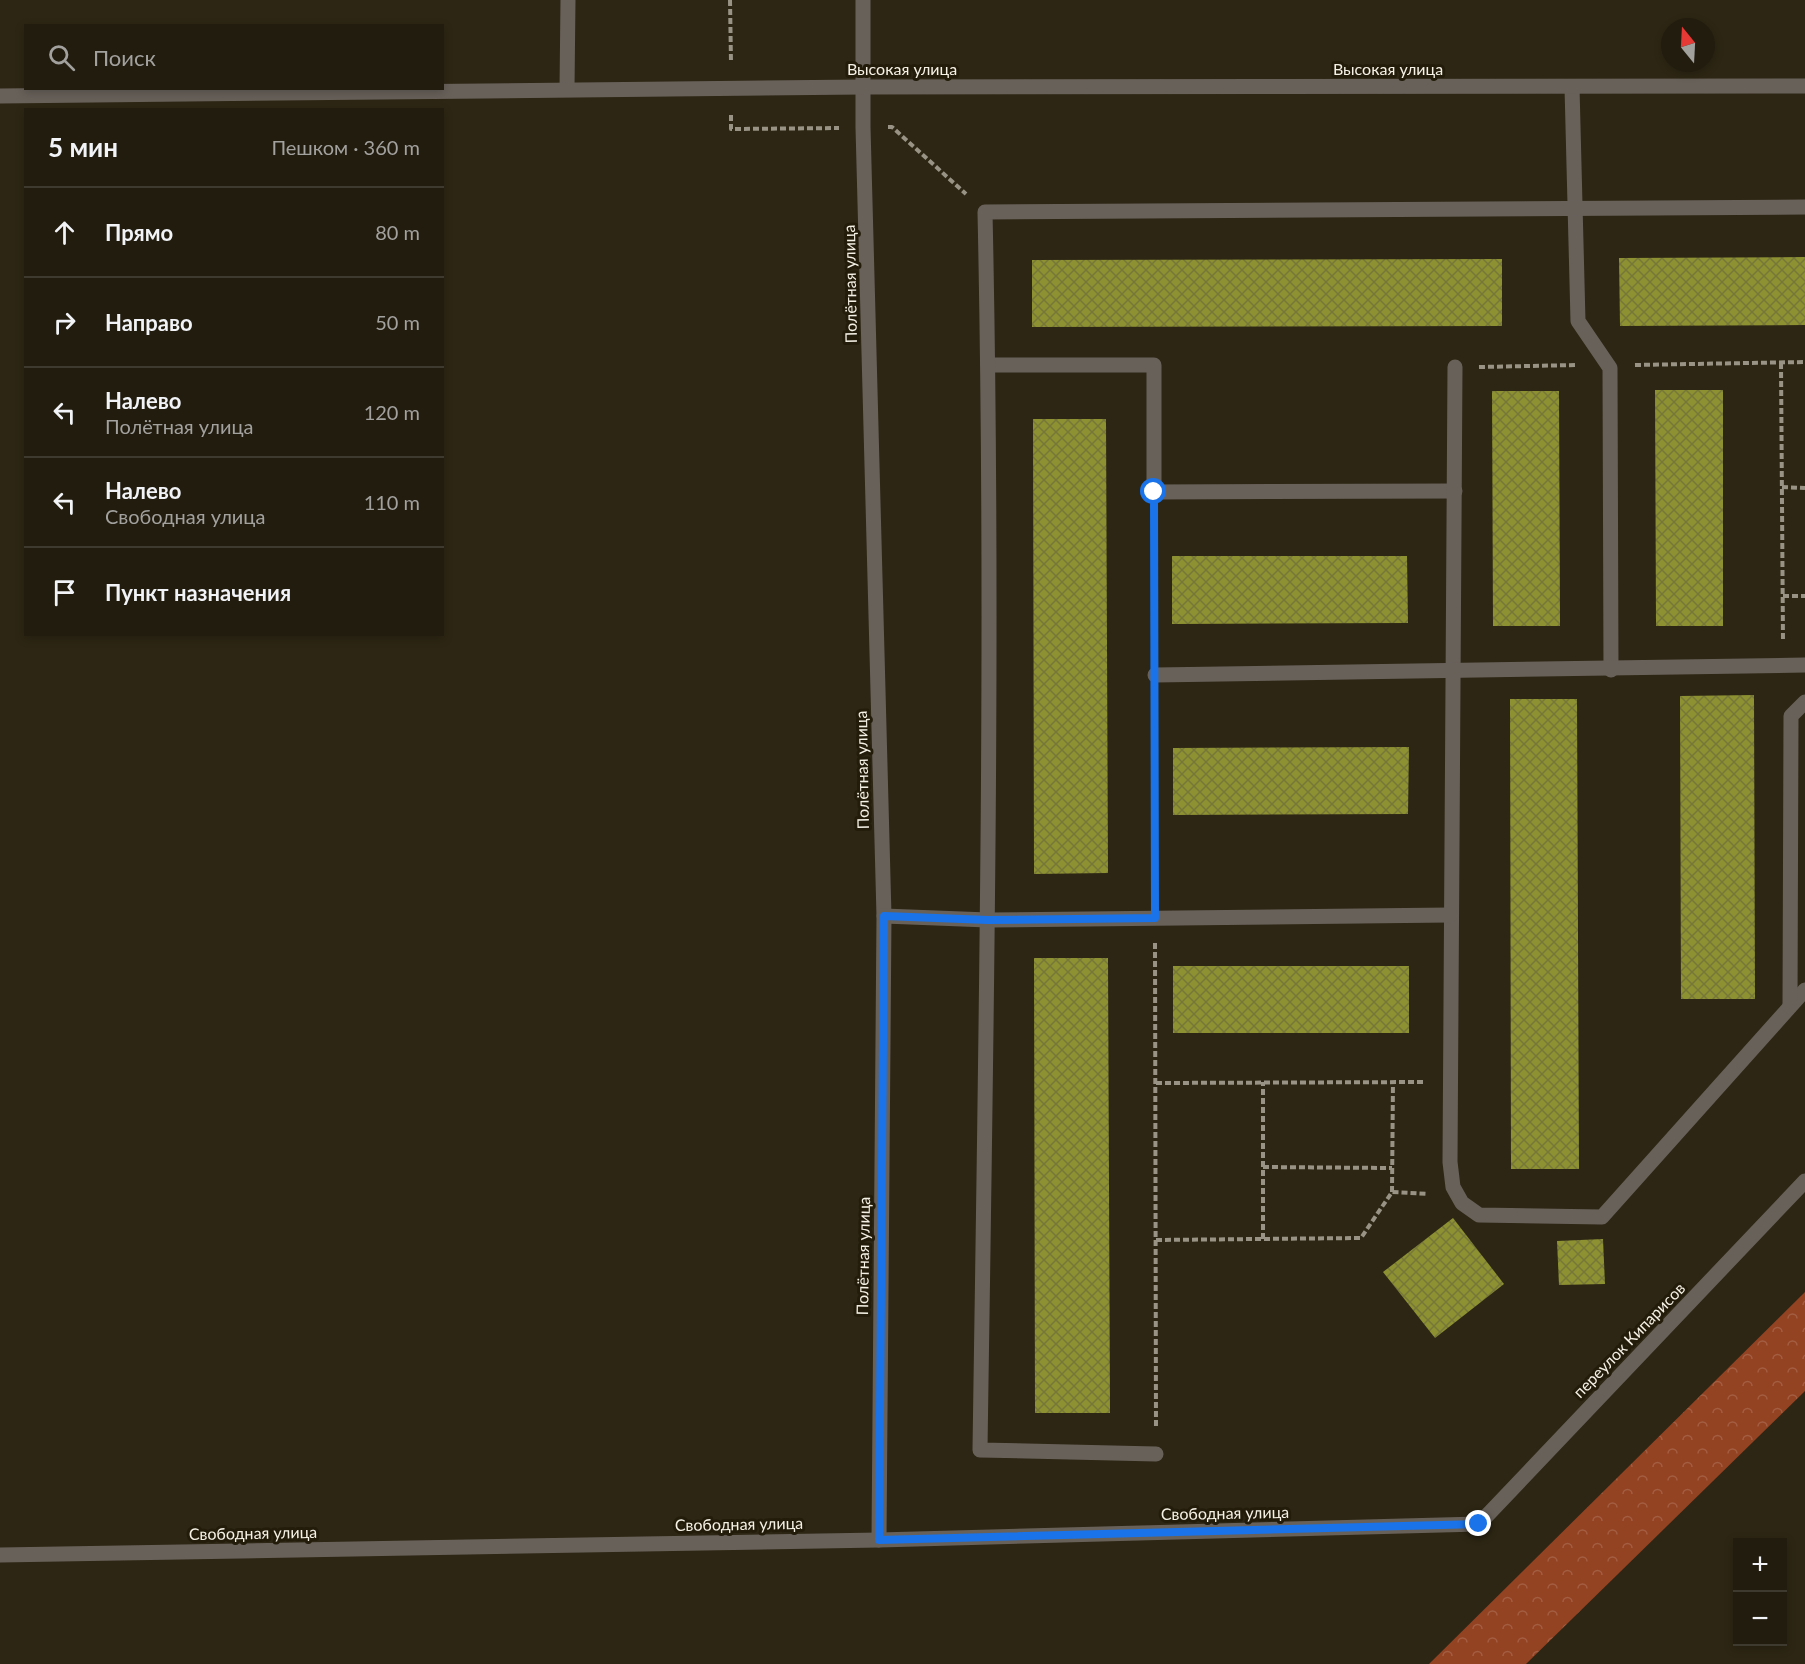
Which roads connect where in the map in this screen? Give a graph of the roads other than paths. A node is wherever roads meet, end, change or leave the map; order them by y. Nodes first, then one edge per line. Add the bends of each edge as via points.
1 (568, 0) edge
2 (863, 0) edge
3 (1805, 86) edge
4 (862, 87) junction
5 (1572, 87) junction
6 (567, 89) junction
7 (0, 96) edge
8 (1574, 207) junction
9 (1805, 207) edge
10 (988, 365) junction
11 (1455, 367) dead end
12 (1455, 491) junction
13 (1805, 665) edge
14 (1453, 670) junction
15 (1611, 670) junction
16 (1155, 675) road end
17 (1805, 702) edge
18 (1450, 915) junction
19 (884, 916) junction
20 (988, 920) junction
21 (1805, 990) edge
22 (1790, 1006) junction
23 (1805, 1181) edge
24 (1156, 1454) road end
25 (1479, 1524) joint
26 (879, 1540) junction
27 (0, 1555) edge

1 - 6 street
2 - 4 street, Полётная улица
3 - 5 street, Высокая улица
4 - 5 street, Высокая улица
4 - 6 street, Высокая улица
4 - 19 street, Полётная улица
5 - 8 street
6 - 7 street, Высокая улица
8 - 9 street
8 - 10 street via 985,212
8 - 15 street via 1578,321 1610,368
10 - 12 street via 1154,365 1154,492
10 - 20 street
11 - 12 street
12 - 14 street
13 - 15 street
14 - 15 street
14 - 16 street
14 - 18 street
17 - 22 street via 1791,716
18 - 20 street
18 - 22 street via 1450,1162 1453,1187 1462,1203 1479,1215 1602,1217
19 - 20 street
19 - 26 street, Полётная улица
20 - 24 street via 980,1450
21 - 22 street
23 - 25 street, переулок Кипарисов
25 - 26 street, Свободная улица
26 - 27 street, Свободная улица

